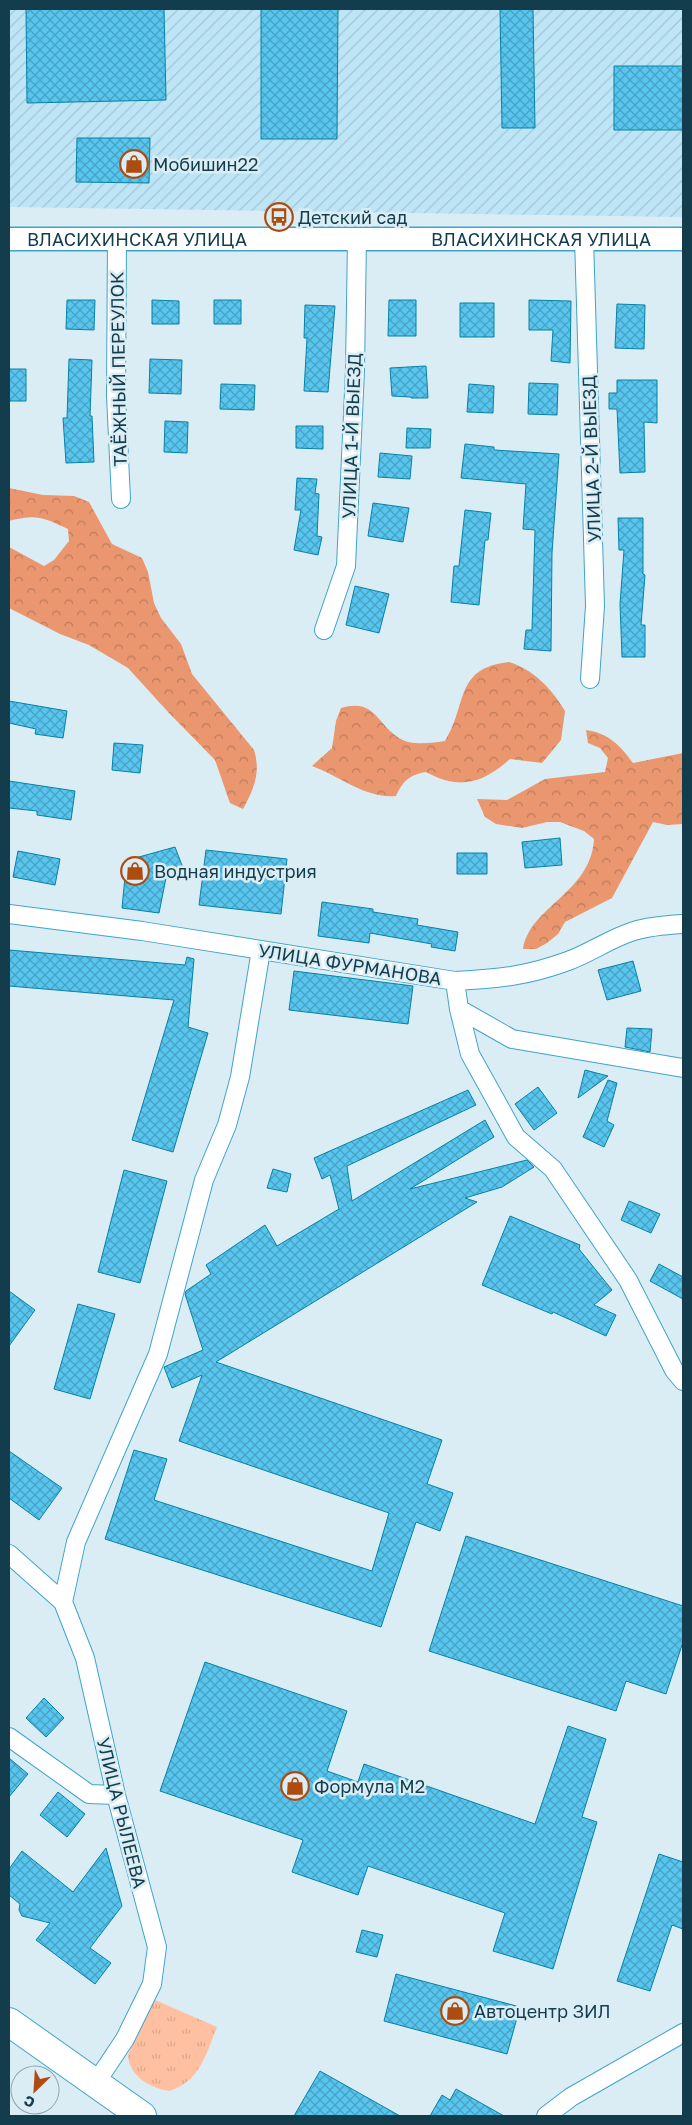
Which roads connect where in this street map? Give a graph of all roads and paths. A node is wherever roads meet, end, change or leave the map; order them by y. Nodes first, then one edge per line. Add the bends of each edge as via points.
1 (357, 238) junction
2 (584, 238) junction
3 (9, 239) edge
4 (116, 239) junction
5 (683, 239) edge
6 (121, 499) dead end
7 (324, 630) dead end
8 (590, 679) dead end
9 (9, 914) edge
10 (683, 924) edge
11 (260, 950) junction
12 (456, 981) junction
13 (459, 1009) junction
14 (683, 1068) edge
15 (683, 1381) edge
16 (9, 1554) edge
17 (63, 1602) junction
18 (9, 1737) edge
19 (116, 1795) junction
20 (9, 2022) edge
21 (680, 2041) edge
22 (95, 2084) junction
23 (142, 2116) edge
24 (546, 2116) edge

1 - 2 street, ВЛАСИХИНСКАЯ УЛИЦА
1 - 4 street, ВЛАСИХИНСКАЯ УЛИЦА
1 - 7 street, УЛИЦА 1-Й ВЫЕЗД via 346,566
2 - 5 street, ВЛАСИХИНСКАЯ УЛИЦА
2 - 8 street, УЛИЦА 2-Й ВЫЕЗД via 595,606
3 - 4 street, ВЛАСИХИНСКАЯ УЛИЦА
4 - 6 street, ТАЁЖНЫЙ ПЕРЕУЛОК via 116,396
9 - 11 street, УЛИЦА ФУРМАНОВА
10 - 12 street, УЛИЦА ФУРМАНОВА via 634,931 569,961 532,973 506,979
11 - 12 street, УЛИЦА ФУРМАНОВА
11 - 17 street via 240,1077 227,1124 204,1180 158,1354 76,1542
12 - 13 street
13 - 14 street via 512,1039
13 - 15 street via 470,1054 516,1137 553,1169 628,1280 674,1370
16 - 17 street, УЛИЦА РЫЛЕЕВА
17 - 19 street, УЛИЦА РЫЛЕЕВА via 85,1658
18 - 19 street via 89,1794
19 - 22 street, УЛИЦА РЫЛЕЕВА via 157,1947 152,1984 125,2039
20 - 22 main road
21 - 24 street via 571,2097
22 - 23 main road

